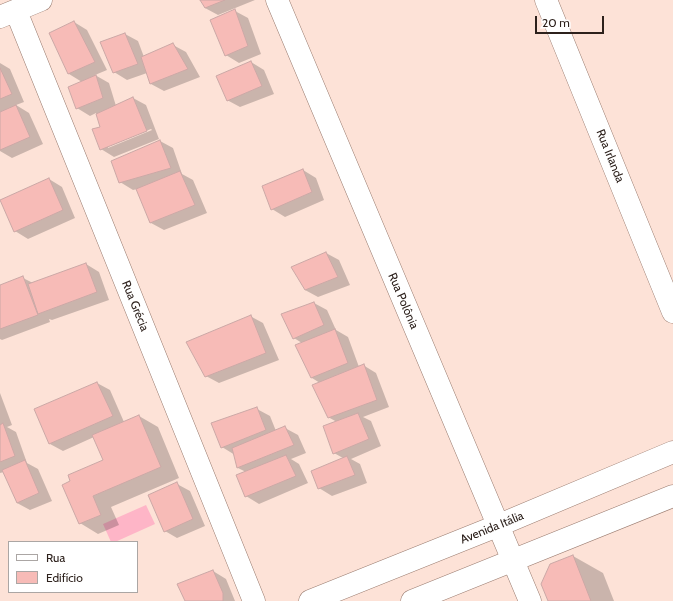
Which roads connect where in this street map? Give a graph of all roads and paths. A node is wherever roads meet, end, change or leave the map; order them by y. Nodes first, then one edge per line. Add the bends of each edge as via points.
1 (41, 0) edge
2 (277, 0) edge
3 (546, 0) edge
4 (8, 14) edge
5 (673, 312) edge
6 (673, 452) edge
7 (673, 496) edge
8 (498, 526) junction
9 (513, 560) junction
10 (254, 601) edge
11 (310, 601) edge
12 (412, 601) edge
13 (530, 601) edge

1 - 4 street
2 - 8 street, Rua Polônia
3 - 5 street, Rua Irlanda
4 - 10 street, Rua Grécia
6 - 8 street, Avenida Itália
7 - 9 street
8 - 9 street, Rua Polônia
8 - 11 street, Avenida Itália
9 - 12 street
9 - 13 street, Rua Polônia

